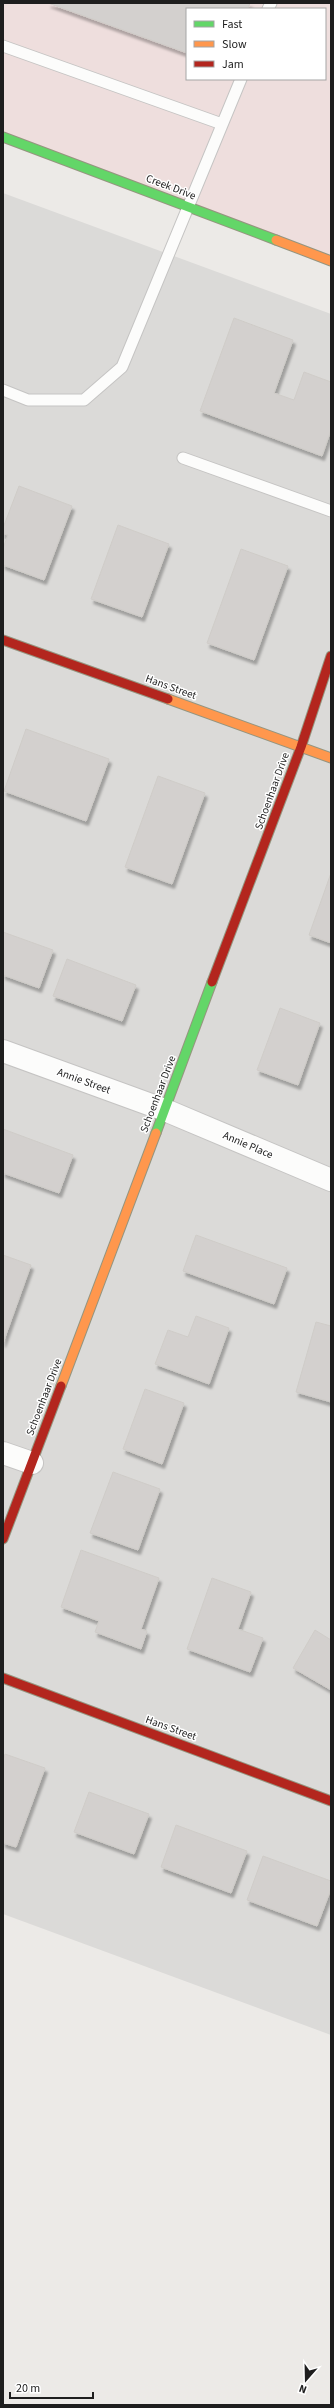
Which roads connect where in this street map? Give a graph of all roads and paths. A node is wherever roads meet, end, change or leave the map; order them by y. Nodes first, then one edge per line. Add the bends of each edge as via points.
1 (3, 46) edge
2 (241, 80) edge
3 (222, 124) junction
4 (3, 137) edge
5 (187, 206) junction
6 (331, 261) edge
7 (3, 390) edge
8 (184, 458) dead end
9 (331, 511) edge
10 (3, 640) edge
11 (331, 656) edge
12 (301, 747) junction
13 (331, 758) edge
14 (3, 1051) edge
15 (165, 1110) junction
16 (331, 1180) edge
17 (3, 1453) edge
18 (32, 1463) junction
19 (3, 1539) edge
20 (3, 1678) edge
21 (331, 1801) edge

1 - 3 lane
2 - 3 lane
3 - 5 lane
4 - 5 street, Creek Drive
5 - 6 street, Creek Drive
5 - 7 lane via 122,367 84,400 28,400
8 - 9 lane
10 - 12 street, Hans Street
11 - 12 street, Schoenhaar Drive
12 - 13 street, Hans Street
12 - 15 street, Schoenhaar Drive
14 - 15 street, Annie Street
15 - 16 street, Annie Place
15 - 18 street, Schoenhaar Drive
17 - 18 street
18 - 19 street, Schoenhaar Drive
20 - 21 street, Hans Street

